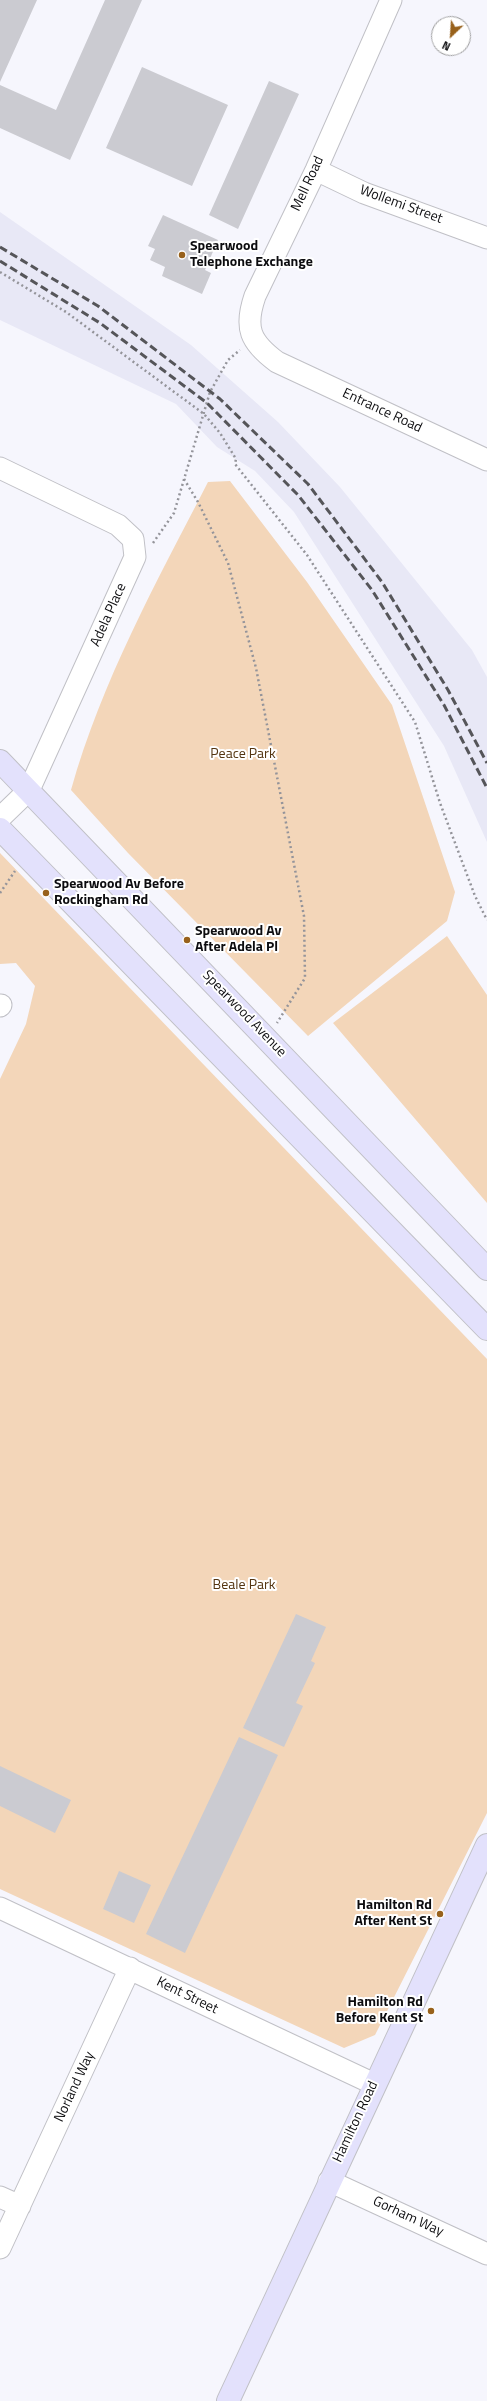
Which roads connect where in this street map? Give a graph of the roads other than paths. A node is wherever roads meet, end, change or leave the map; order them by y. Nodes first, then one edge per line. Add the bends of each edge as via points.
1 (391, 0) edge
2 (316, 170) junction
3 (487, 238) edge
4 (277, 362) joint
5 (487, 460) edge
6 (0, 468) edge
7 (0, 761) edge
8 (29, 790) junction
9 (0, 818) edge
10 (0, 829) edge
11 (487, 1269) edge
12 (487, 1328) edge
13 (487, 1845) edge
14 (0, 1908) edge
15 (130, 1968) junction
16 (374, 2084) junction
17 (329, 2181) junction
18 (0, 2197) edge
19 (20, 2206) junction
20 (0, 2248) edge
21 (487, 2254) edge
22 (228, 2401) edge

1 - 2 street, Mell Road
2 - 3 street, Wollemi Street via 364,193
2 - 4 street, Mell Road via 250,311 252,339 262,351
4 - 5 street, Entrance Road
6 - 8 street, Adela Place via 118,525 134,539 135,557
7 - 8 main road, Spearwood Avenue
8 - 9 street, Adela Place
8 - 11 main road, Spearwood Avenue
10 - 12 main road
13 - 16 main road, Hamilton Road
14 - 15 street, Kent Street
15 - 16 street, Kent Street
15 - 19 street, Norland Way
16 - 17 main road, Hamilton Road
17 - 21 street, Gorham Way
17 - 22 main road, Hamilton Road
18 - 19 street
19 - 20 street, Norland Way

